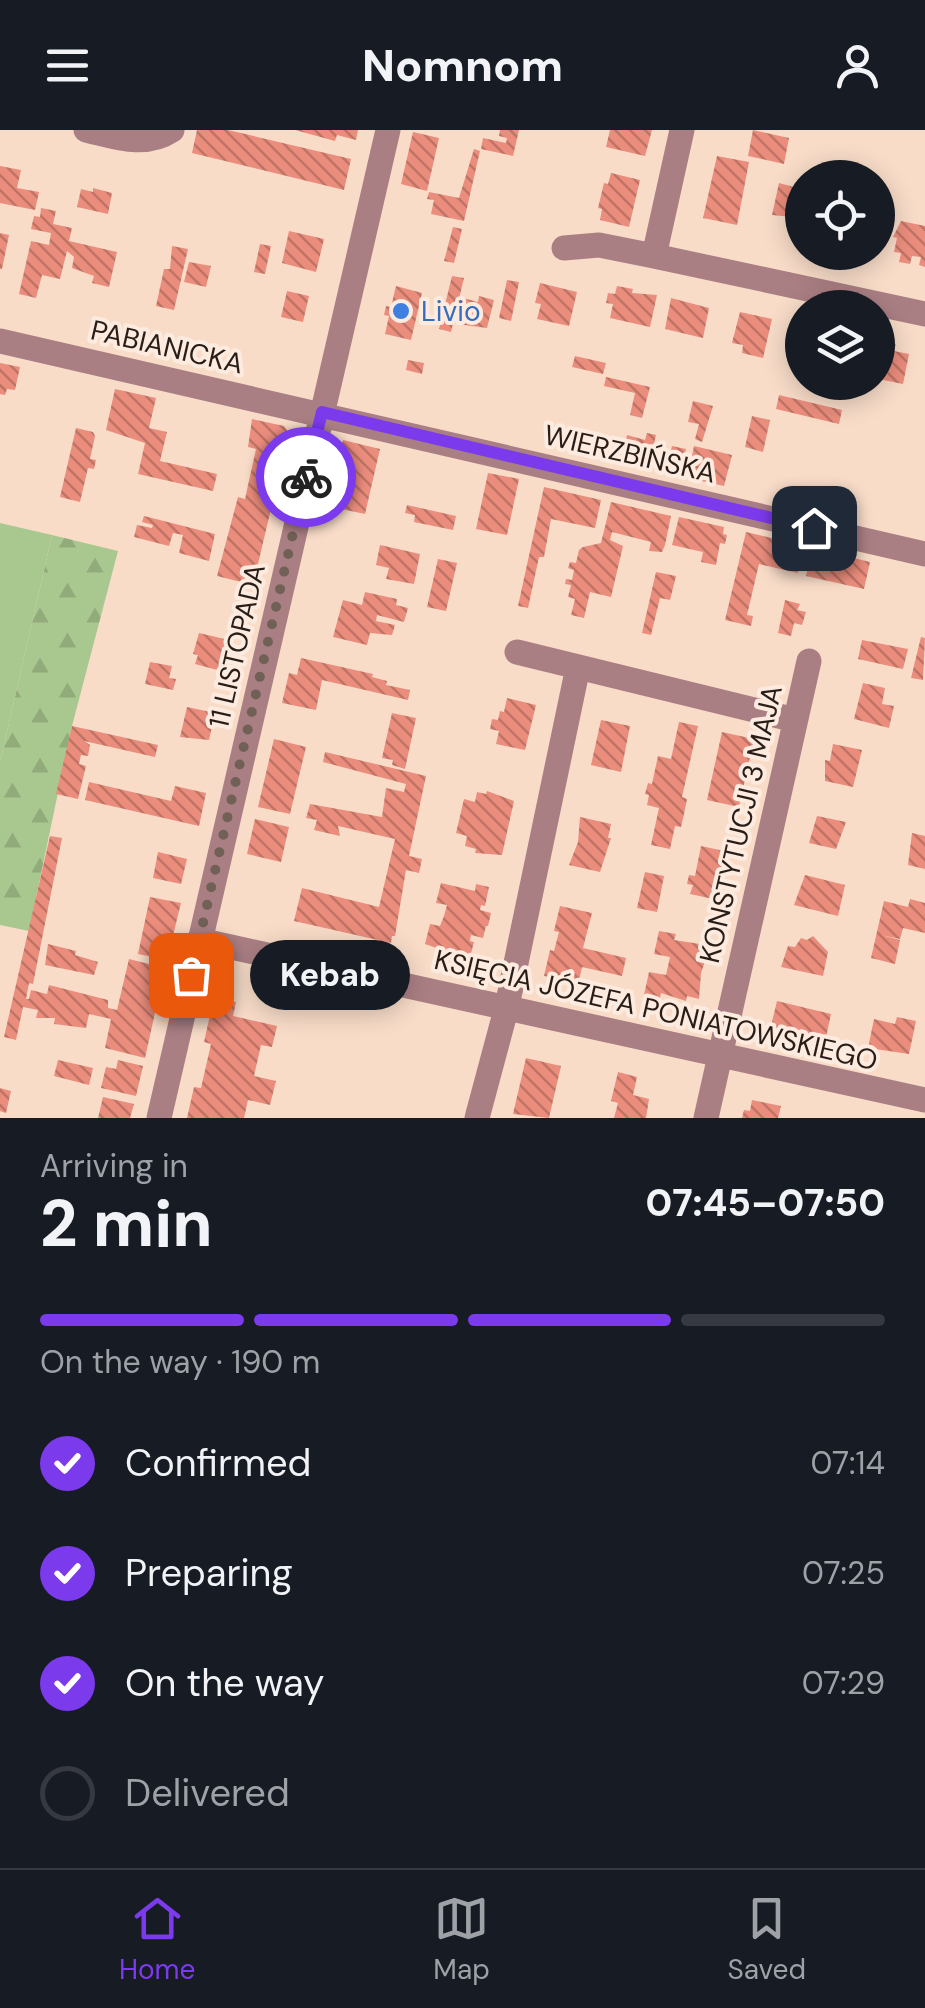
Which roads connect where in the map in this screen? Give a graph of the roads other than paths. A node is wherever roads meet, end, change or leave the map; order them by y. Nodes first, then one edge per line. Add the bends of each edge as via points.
1 (86, 130) edge
2 (172, 130) edge
3 (388, 130) edge
4 (682, 130) edge
5 (564, 248) dead end
6 (654, 256) junction
7 (925, 314) edge
8 (0, 341) edge
9 (322, 412) junction
10 (925, 554) edge
11 (518, 652) dead end
12 (809, 661) dead end
13 (578, 667) junction
14 (796, 720) junction
15 (199, 940) junction
16 (506, 1006) junction
17 (719, 1055) junction
18 (925, 1100) edge
19 (159, 1118) edge
20 (477, 1118) edge
21 (706, 1118) edge

1 - 2 street via 138,141
3 - 9 street, 11 LISTOPADA
4 - 6 street
5 - 6 street via 599,245
6 - 7 street
8 - 9 street, PABIANICKA
9 - 10 street, WIERZBIŃSKA
9 - 15 street, 11 LISTOPADA
11 - 13 street
12 - 14 street, KONSTYTUCJI 3 MAJA
13 - 14 street
13 - 16 street
14 - 17 street, KONSTYTUCJI 3 MAJA
15 - 16 street, KSIĘCIA JÓZEFA PONIATOWSKIEGO
15 - 19 street, 11 LISTOPADA
16 - 17 street, KSIĘCIA JÓZEFA PONIATOWSKIEGO
16 - 20 street
17 - 18 street, KSIĘCIA JÓZEFA PONIATOWSKIEGO
17 - 21 street, KONSTYTUCJI 3 MAJA

